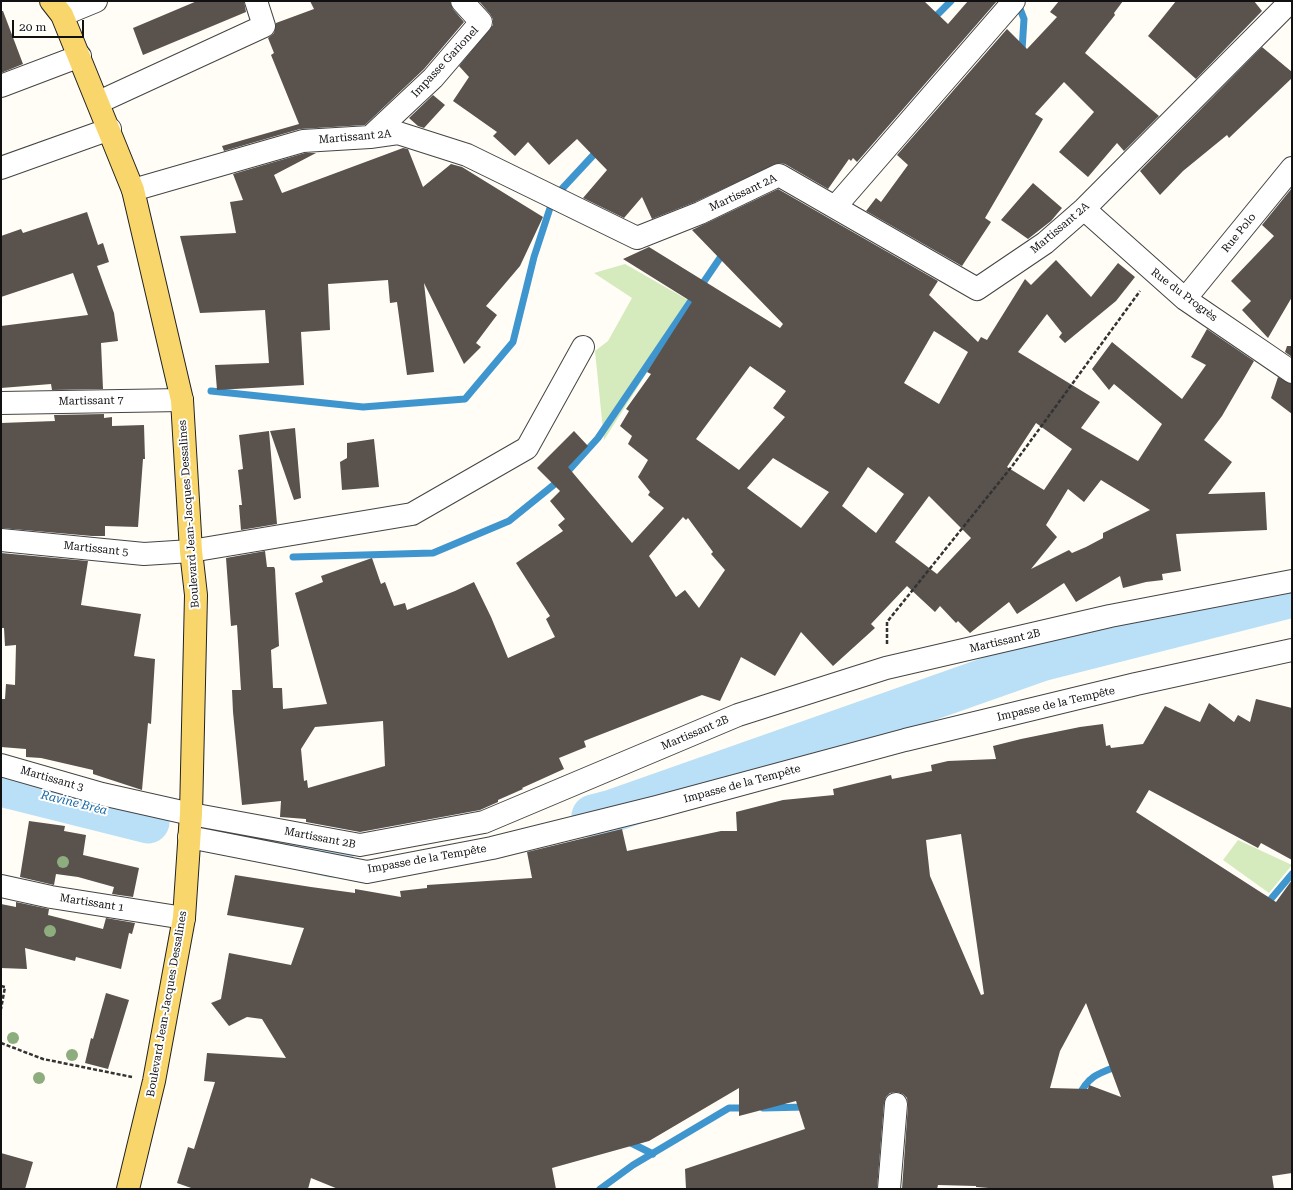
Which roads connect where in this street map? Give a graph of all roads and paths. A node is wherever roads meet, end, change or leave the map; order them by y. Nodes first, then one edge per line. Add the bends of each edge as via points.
1 (96, 1) edge
2 (256, 1) edge
3 (462, 1) edge
4 (1284, 3) edge
5 (1012, 4) edge
6 (57, 8) edge
7 (80, 56) junction
8 (1, 86) edge
9 (99, 102) junction
10 (110, 129) junction
11 (370, 137) junction
12 (1, 168) edge
13 (1292, 168) edge
14 (134, 190) junction
15 (835, 207) junction
16 (1084, 210) junction
17 (1154, 273) junction
18 (1185, 299) junction
19 (582, 347) dead end
20 (1292, 372) edge
21 (182, 400) junction
22 (1, 403) edge
23 (1, 540) edge
24 (191, 551) junction
25 (1292, 580) edge
26 (1292, 650) edge
27 (886, 668) junction
28 (1, 764) edge
29 (102, 794) joint
30 (191, 814) junction
31 (189, 837) junction
32 (1, 886) edge
33 (184, 918) junction
34 (1, 986) edge
35 (1, 1009) edge
36 (1, 1043) edge
37 (154, 1081) junction
38 (896, 1111) dead end
39 (128, 1189) edge
40 (889, 1189) edge

1 - 6 street
2 - 9 street via 264,26
3 - 11 street, Impasse Garionel via 481,22 433,78
4 - 16 street, Martissant 2A
5 - 15 street
6 - 7 main road, Boulevard Jean-Jacques Dessalines
7 - 8 street
7 - 9 main road, Boulevard Jean-Jacques Dessalines
9 - 10 main road, Boulevard Jean-Jacques Dessalines
10 - 12 street
10 - 14 main road, Boulevard Jean-Jacques Dessalines
11 - 14 street, Martissant 2A via 303,141
11 - 15 street, Martissant 2A via 398,133 467,155 637,238 700,213 779,175
13 - 18 street, Rue Polo
14 - 21 main road, Boulevard Jean-Jacques Dessalines
15 - 16 street, Martissant 2A via 977,289 1045,243
16 - 17 street, Rue du Progrès
17 - 18 street, Rue du Progrès
17 - 27 path via 1013,465 887,622
18 - 20 street, Rue du Progrès
19 - 24 street, Martissant 5 via 527,448 412,514
21 - 22 street, Martissant 7
21 - 24 main road, Boulevard Jean-Jacques Dessalines
23 - 24 street, Martissant 5 via 144,554
24 - 30 main road, Boulevard Jean-Jacques Dessalines via 196,595
25 - 27 street, Martissant 2B via 1110,616
26 - 31 street, Impasse de la Tempête via 1136,684 905,740 658,807 492,848 367,872
27 - 30 street, Martissant 2B via 738,715 484,822 360,845
28 - 29 street, Martissant 3
29 - 30 street, Martissant 2B
30 - 31 main road, Boulevard Jean-Jacques Dessalines
31 - 33 main road, Boulevard Jean-Jacques Dessalines
32 - 33 street, Martissant 1 via 51,897
33 - 37 main road, Boulevard Jean-Jacques Dessalines
34 - 35 path via 5,987
36 - 37 path via 43,1059
37 - 39 main road, Boulevard Jean-Jacques Dessalines
38 - 40 street

